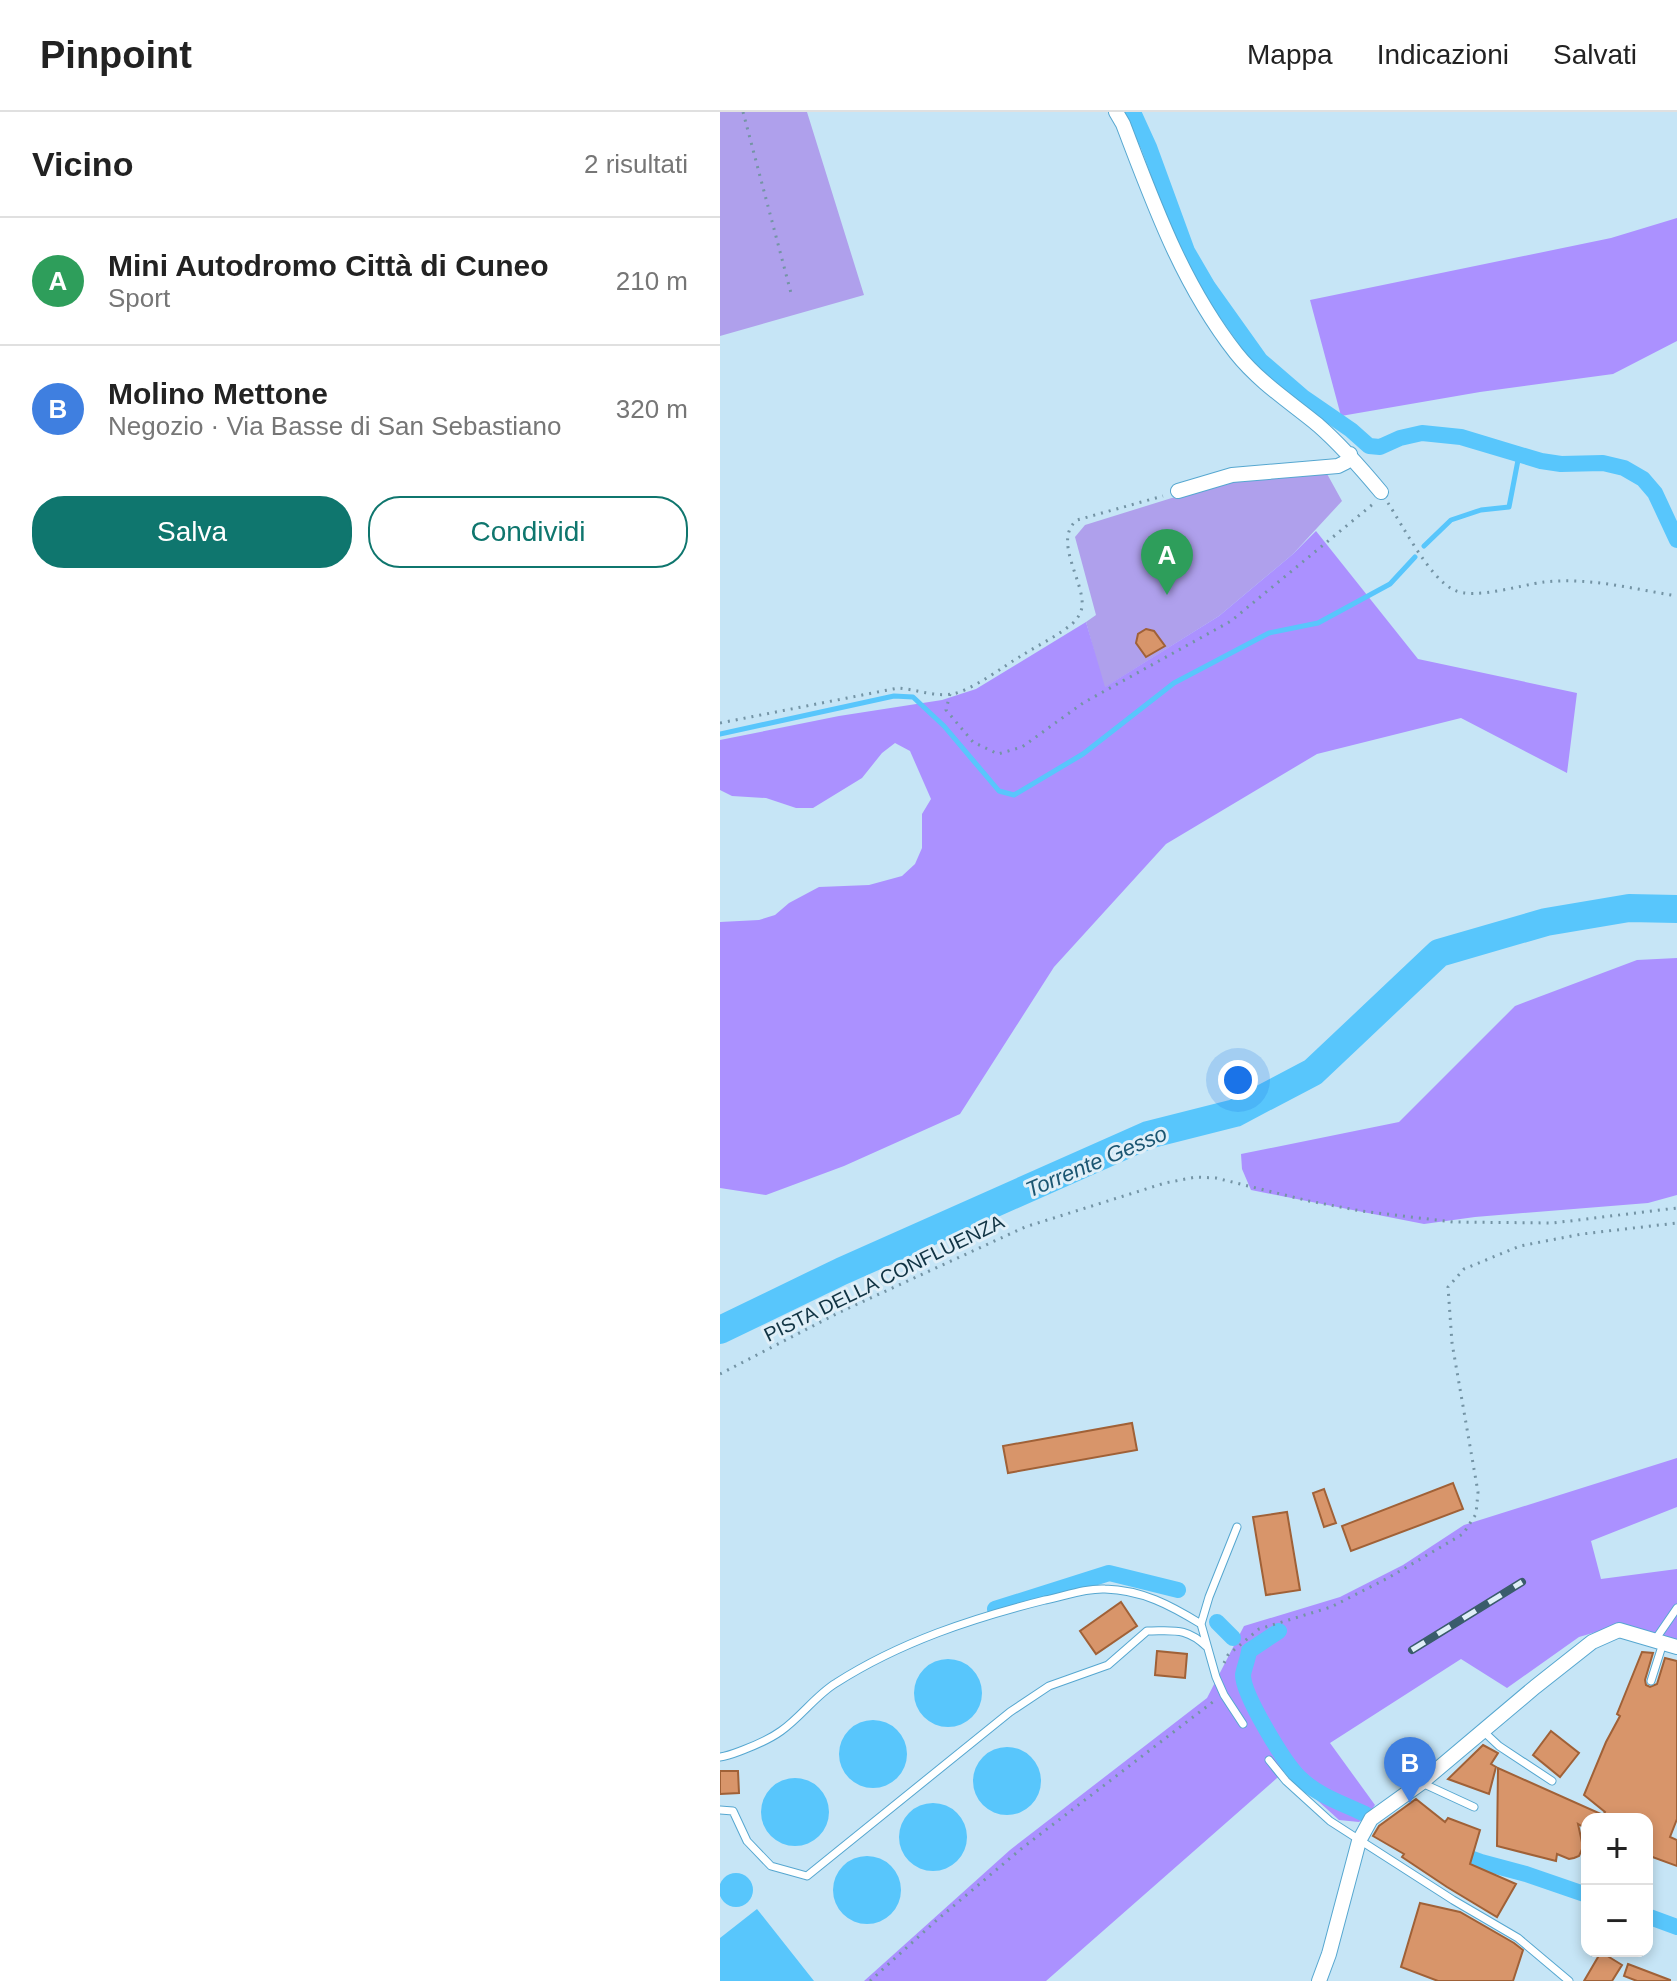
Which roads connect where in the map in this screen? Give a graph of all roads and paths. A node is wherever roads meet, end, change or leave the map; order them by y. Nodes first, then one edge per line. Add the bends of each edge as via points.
1 (743, 112) edge
2 (1116, 112) edge
3 (791, 293) dead end
4 (1350, 454) junction
5 (1178, 491) joint
6 (1381, 492) dead end
7 (1677, 596) edge
8 (950, 694) junction
9 (720, 723) edge
10 (1677, 1208) edge
11 (1677, 1223) edge
12 (720, 1374) edge
13 (1237, 1527) dead end
14 (1677, 1608) edge
15 (1201, 1624) junction
16 (1665, 1643) edge
17 (1207, 1647) junction
18 (1216, 1677) junction
19 (1651, 1681) dead end
20 (1224, 1695) junction
21 (1243, 1724) dead end
22 (1483, 1731) junction
23 (720, 1757) edge
24 (1269, 1760) dead end
25 (1552, 1781) dead end
26 (1421, 1783) junction
27 (1474, 1807) dead end
28 (720, 1810) edge
29 (1359, 1841) junction
30 (870, 1981) edge
31 (1319, 1981) edge
32 (1569, 1981) edge

1 - 3 path
2 - 4 street via 1169,240 1229,343 1260,378
4 - 5 street via 1338,466 1232,475
4 - 6 street
5 - 8 path via 1071,525 1068,541 1081,595 1079,616 970,687
7 - 8 path via 1587,582 1546,582 1466,594 1452,590 1435,576 1383,496 1231,621 1083,703 1022,747 998,754 973,742 946,710
8 - 9 path via 898,688
10 - 12 path, PISTA DELLA CONFLUENZA via 1553,1223 1453,1222 1361,1211 1196,1177 1025,1227
11 - 18 path via 1520,1246 1464,1269 1448,1287 1452,1343 1478,1492 1476,1514 1463,1534 1388,1578 1331,1607 1259,1629 1228,1655
13 - 15 lane
14 - 16 lane
15 - 17 lane
15 - 23 lane via 1141,1593 1082,1591 1028,1605 942,1630 895,1651 834,1684 780,1732
16 - 19 lane
16 - 22 street via 1619,1630 1592,1642
17 - 18 lane
17 - 28 lane via 1194,1635 1147,1631 1108,1665 1049,1686 807,1876 771,1866 747,1841 733,1811
18 - 20 lane
20 - 21 lane
20 - 30 path via 1021,1849
22 - 25 lane
22 - 26 street
24 - 29 lane via 1308,1803
26 - 27 lane
26 - 29 street via 1371,1819
29 - 31 street
29 - 32 lane via 1518,1938

